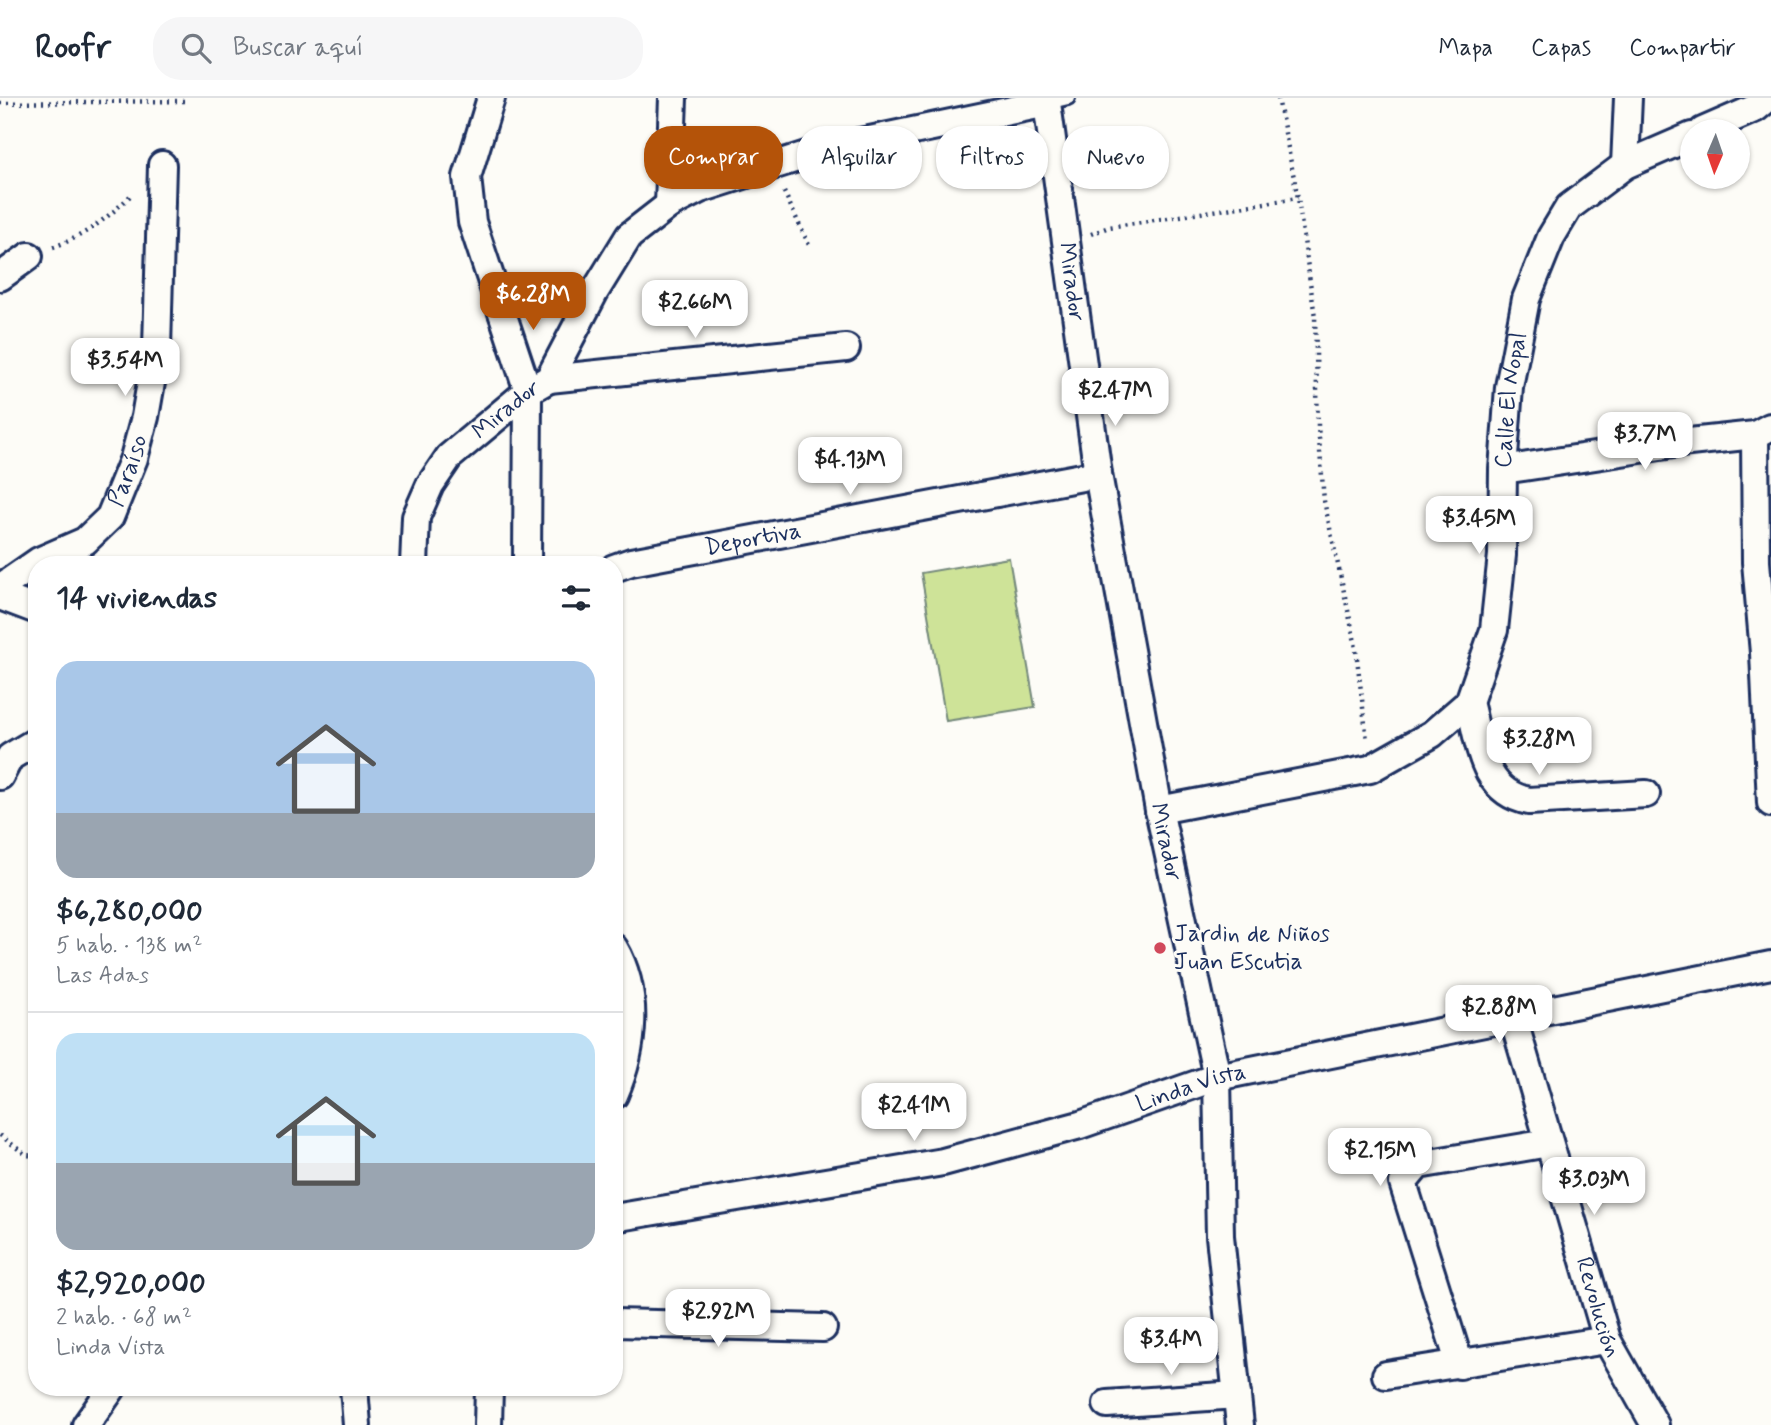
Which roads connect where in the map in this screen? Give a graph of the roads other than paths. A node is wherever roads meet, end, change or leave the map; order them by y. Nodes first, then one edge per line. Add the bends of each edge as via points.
1 (491, 98) edge
2 (673, 98) edge
3 (1628, 98) edge
4 (1768, 98) edge
5 (1057, 101) edge
6 (1731, 119) edge
7 (1680, 141) edge
8 (1625, 165) junction
9 (162, 166) road end
10 (669, 205) junction
11 (29, 256) road end
12 (0, 277) edge
13 (846, 348) dead end
14 (539, 385) junction
15 (1763, 431) edge
16 (1503, 470) junction
17 (1098, 474) junction
18 (50, 556) edge
19 (414, 556) edge
20 (528, 556) edge
21 (623, 565) edge
22 (28, 569) edge
23 (0, 588) edge
24 (0, 596) edge
25 (28, 607) edge
26 (1469, 702) junction
27 (28, 746) edge
28 (0, 776) edge
29 (1646, 794) dead end
30 (1771, 803) edge
31 (1159, 810) junction
32 (623, 964) edge
33 (1771, 965) edge
34 (1513, 1018) junction
35 (623, 1075) edge
36 (1217, 1077) junction
37 (1549, 1143) junction
38 (623, 1216) edge
39 (623, 1323) edge
40 (823, 1328) dead end
41 (1607, 1340) junction
42 (1460, 1365) junction
43 (1386, 1375) dead end
44 (1237, 1395) junction
45 (106, 1396) edge
46 (355, 1396) edge
47 (489, 1396) edge
48 (1107, 1404) dead end
49 (86, 1425) edge
50 (357, 1425) edge
51 (488, 1425) edge
52 (1240, 1425) edge
53 (1655, 1425) edge

1 - 14 street via 467,177 472,222
2 - 10 street
3 - 8 street
4 - 6 street
5 - 10 street, Mirador via 822,150 700,189
5 - 17 street, Mirador via 1068,244
7 - 8 street, Calle El Nopal
8 - 16 street, Calle El Nopal via 1569,207 1551,237 1526,299 1509,387
9 - 18 street, Paraíso via 157,348 134,458 110,517 85,541
10 - 14 street, Mirador via 629,236
11 - 12 street
13 - 14 street
14 - 19 street, Mirador via 449,457 416,517
14 - 20 street
15 - 16 street
15 - 30 street via 1756,562
16 - 26 street, Calle El Nopal via 1503,555 1494,630
17 - 21 street, Deportiva
17 - 31 street, Mirador
22 - 23 street, Paraíso
24 - 25 street
26 - 29 street via 1490,776 1513,798
26 - 31 street, Calle El Nopal via 1432,734 1370,769
27 - 28 street via 10,757
31 - 36 street, Mirador
32 - 35 street via 632,1023
33 - 34 street, Linda Vista
34 - 36 street, Linda Vista
34 - 37 street, Revolución
36 - 38 street, Linda Vista via 1080,1125 943,1162
36 - 44 street, Mirador via 1220,1236
37 - 41 street, Revolución
37 - 42 street via 1418,1166 1403,1183
39 - 40 street
41 - 42 street
41 - 53 street, Revolución
42 - 43 street
44 - 48 street
44 - 52 street, Mirador
45 - 49 street
46 - 50 street
47 - 51 street

